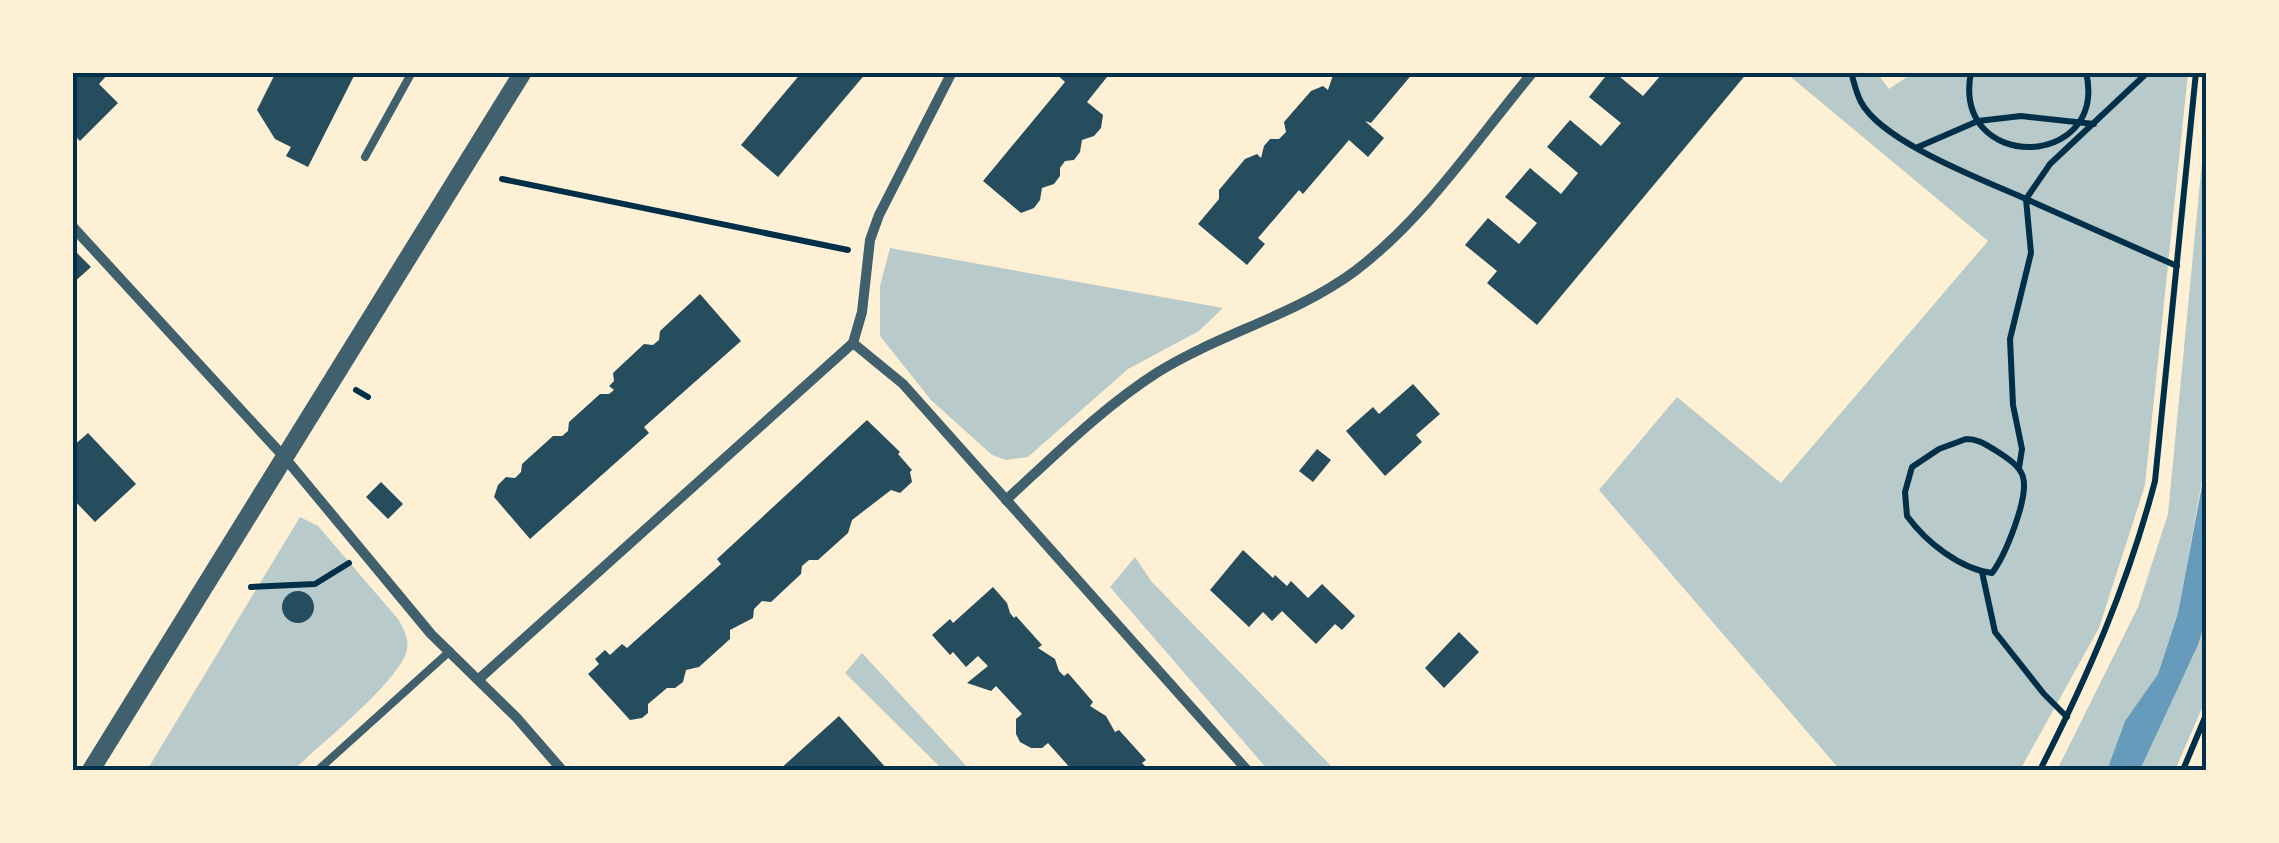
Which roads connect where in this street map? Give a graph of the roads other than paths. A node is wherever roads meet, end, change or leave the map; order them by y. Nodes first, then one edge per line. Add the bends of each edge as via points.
1 (412, 72) edge
2 (523, 72) edge
3 (952, 72) edge
4 (1534, 72) edge
5 (365, 157) dead end
6 (72, 226) edge
7 (854, 343) junction
8 (285, 458) junction
9 (1006, 500) junction
10 (450, 651) junction
11 (479, 679) junction
12 (91, 770) edge
13 (318, 770) edge
14 (562, 770) edge
15 (1247, 770) edge

1 - 5 lane
2 - 8 street
3 - 7 street via 892,185 868,254
4 - 9 street via 1407,224 1365,263 1300,304 1158,373
6 - 8 street
7 - 9 street via 903,384
7 - 11 street
8 - 10 street
8 - 12 street
9 - 15 street
10 - 11 street
10 - 13 lane
11 - 14 street

